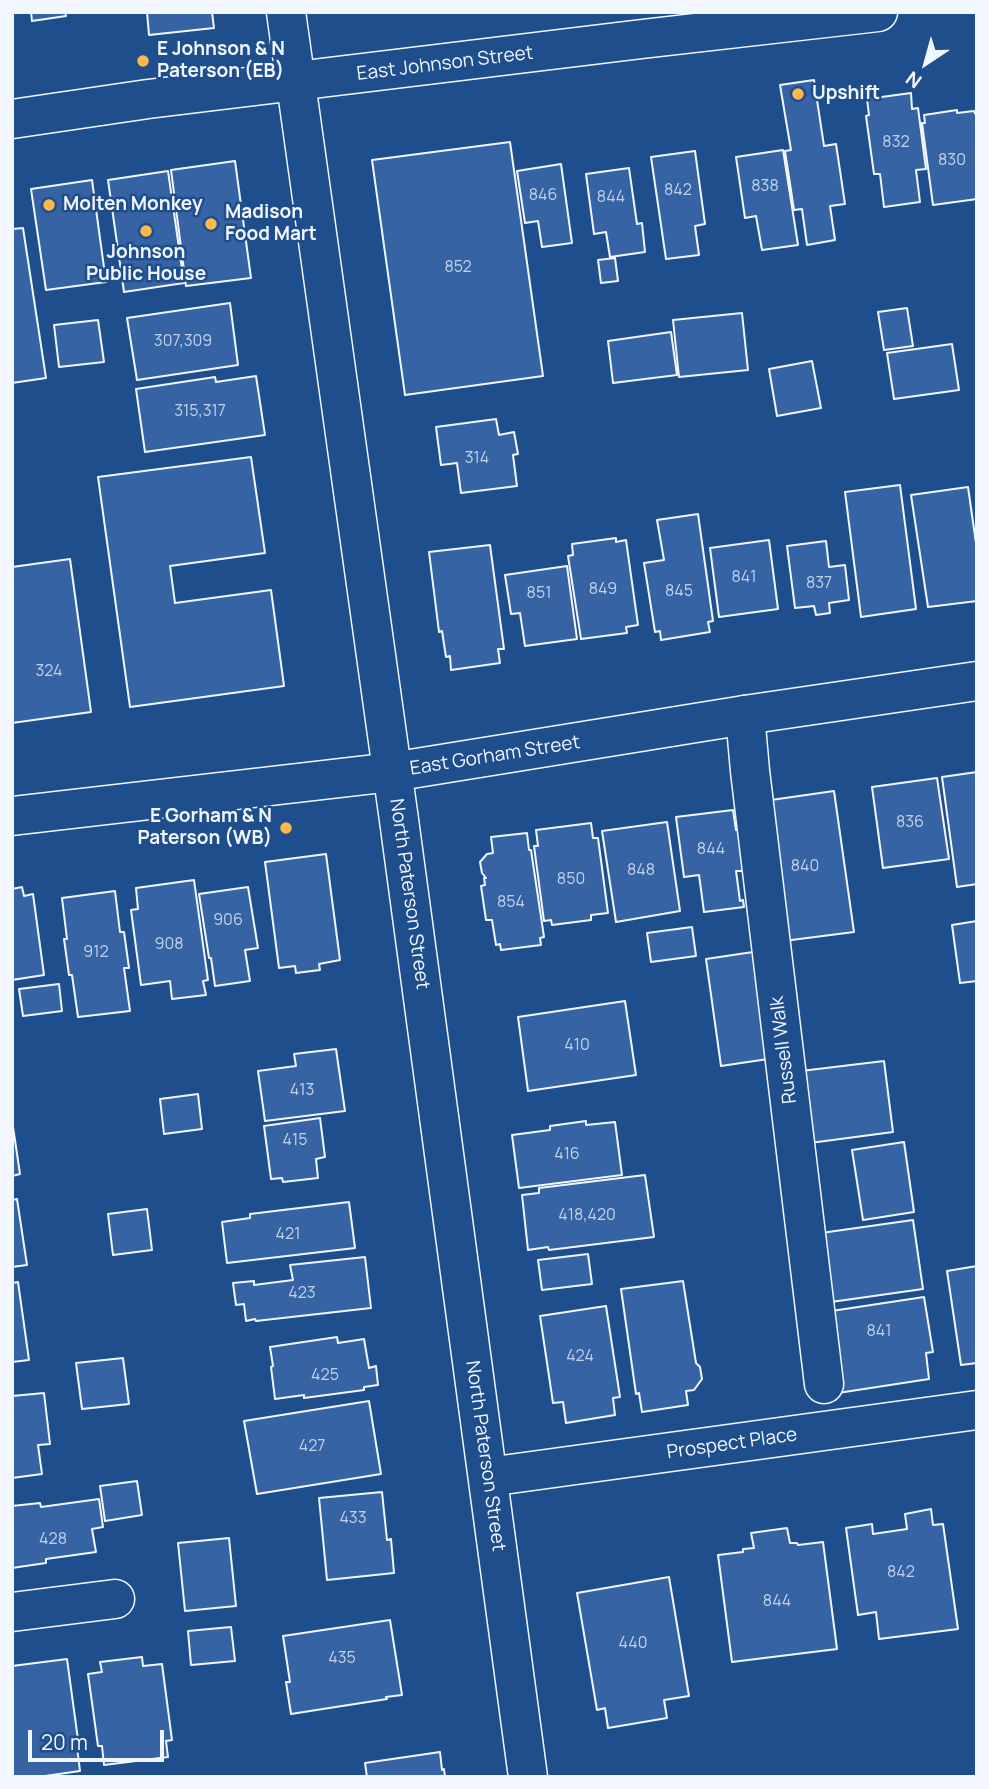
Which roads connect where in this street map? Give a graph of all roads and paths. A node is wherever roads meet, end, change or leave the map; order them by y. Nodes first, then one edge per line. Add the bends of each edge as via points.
1 (286, 12) edge
2 (878, 12) edge
3 (296, 82) junction
4 (12, 118) edge
5 (977, 681) edge
6 (745, 715) junction
7 (393, 772) junction
8 (12, 816) edge
9 (827, 1405) junction
10 (977, 1410) edge
11 (488, 1477) junction
12 (115, 1598) dead end
13 (12, 1612) edge
14 (528, 1777) edge

1 - 3 street, North Paterson Street
2 - 3 street, East Johnson Street
3 - 4 street, East Johnson Street
3 - 7 street, North Paterson Street
5 - 6 street, East Gorham Street
6 - 7 street, East Gorham Street
6 - 9 street, Russell Walk
7 - 8 street, East Gorham Street
7 - 11 street, North Paterson Street
9 - 10 street, Prospect Place
9 - 11 street, Prospect Place
11 - 14 street, North Paterson Street
12 - 13 street

